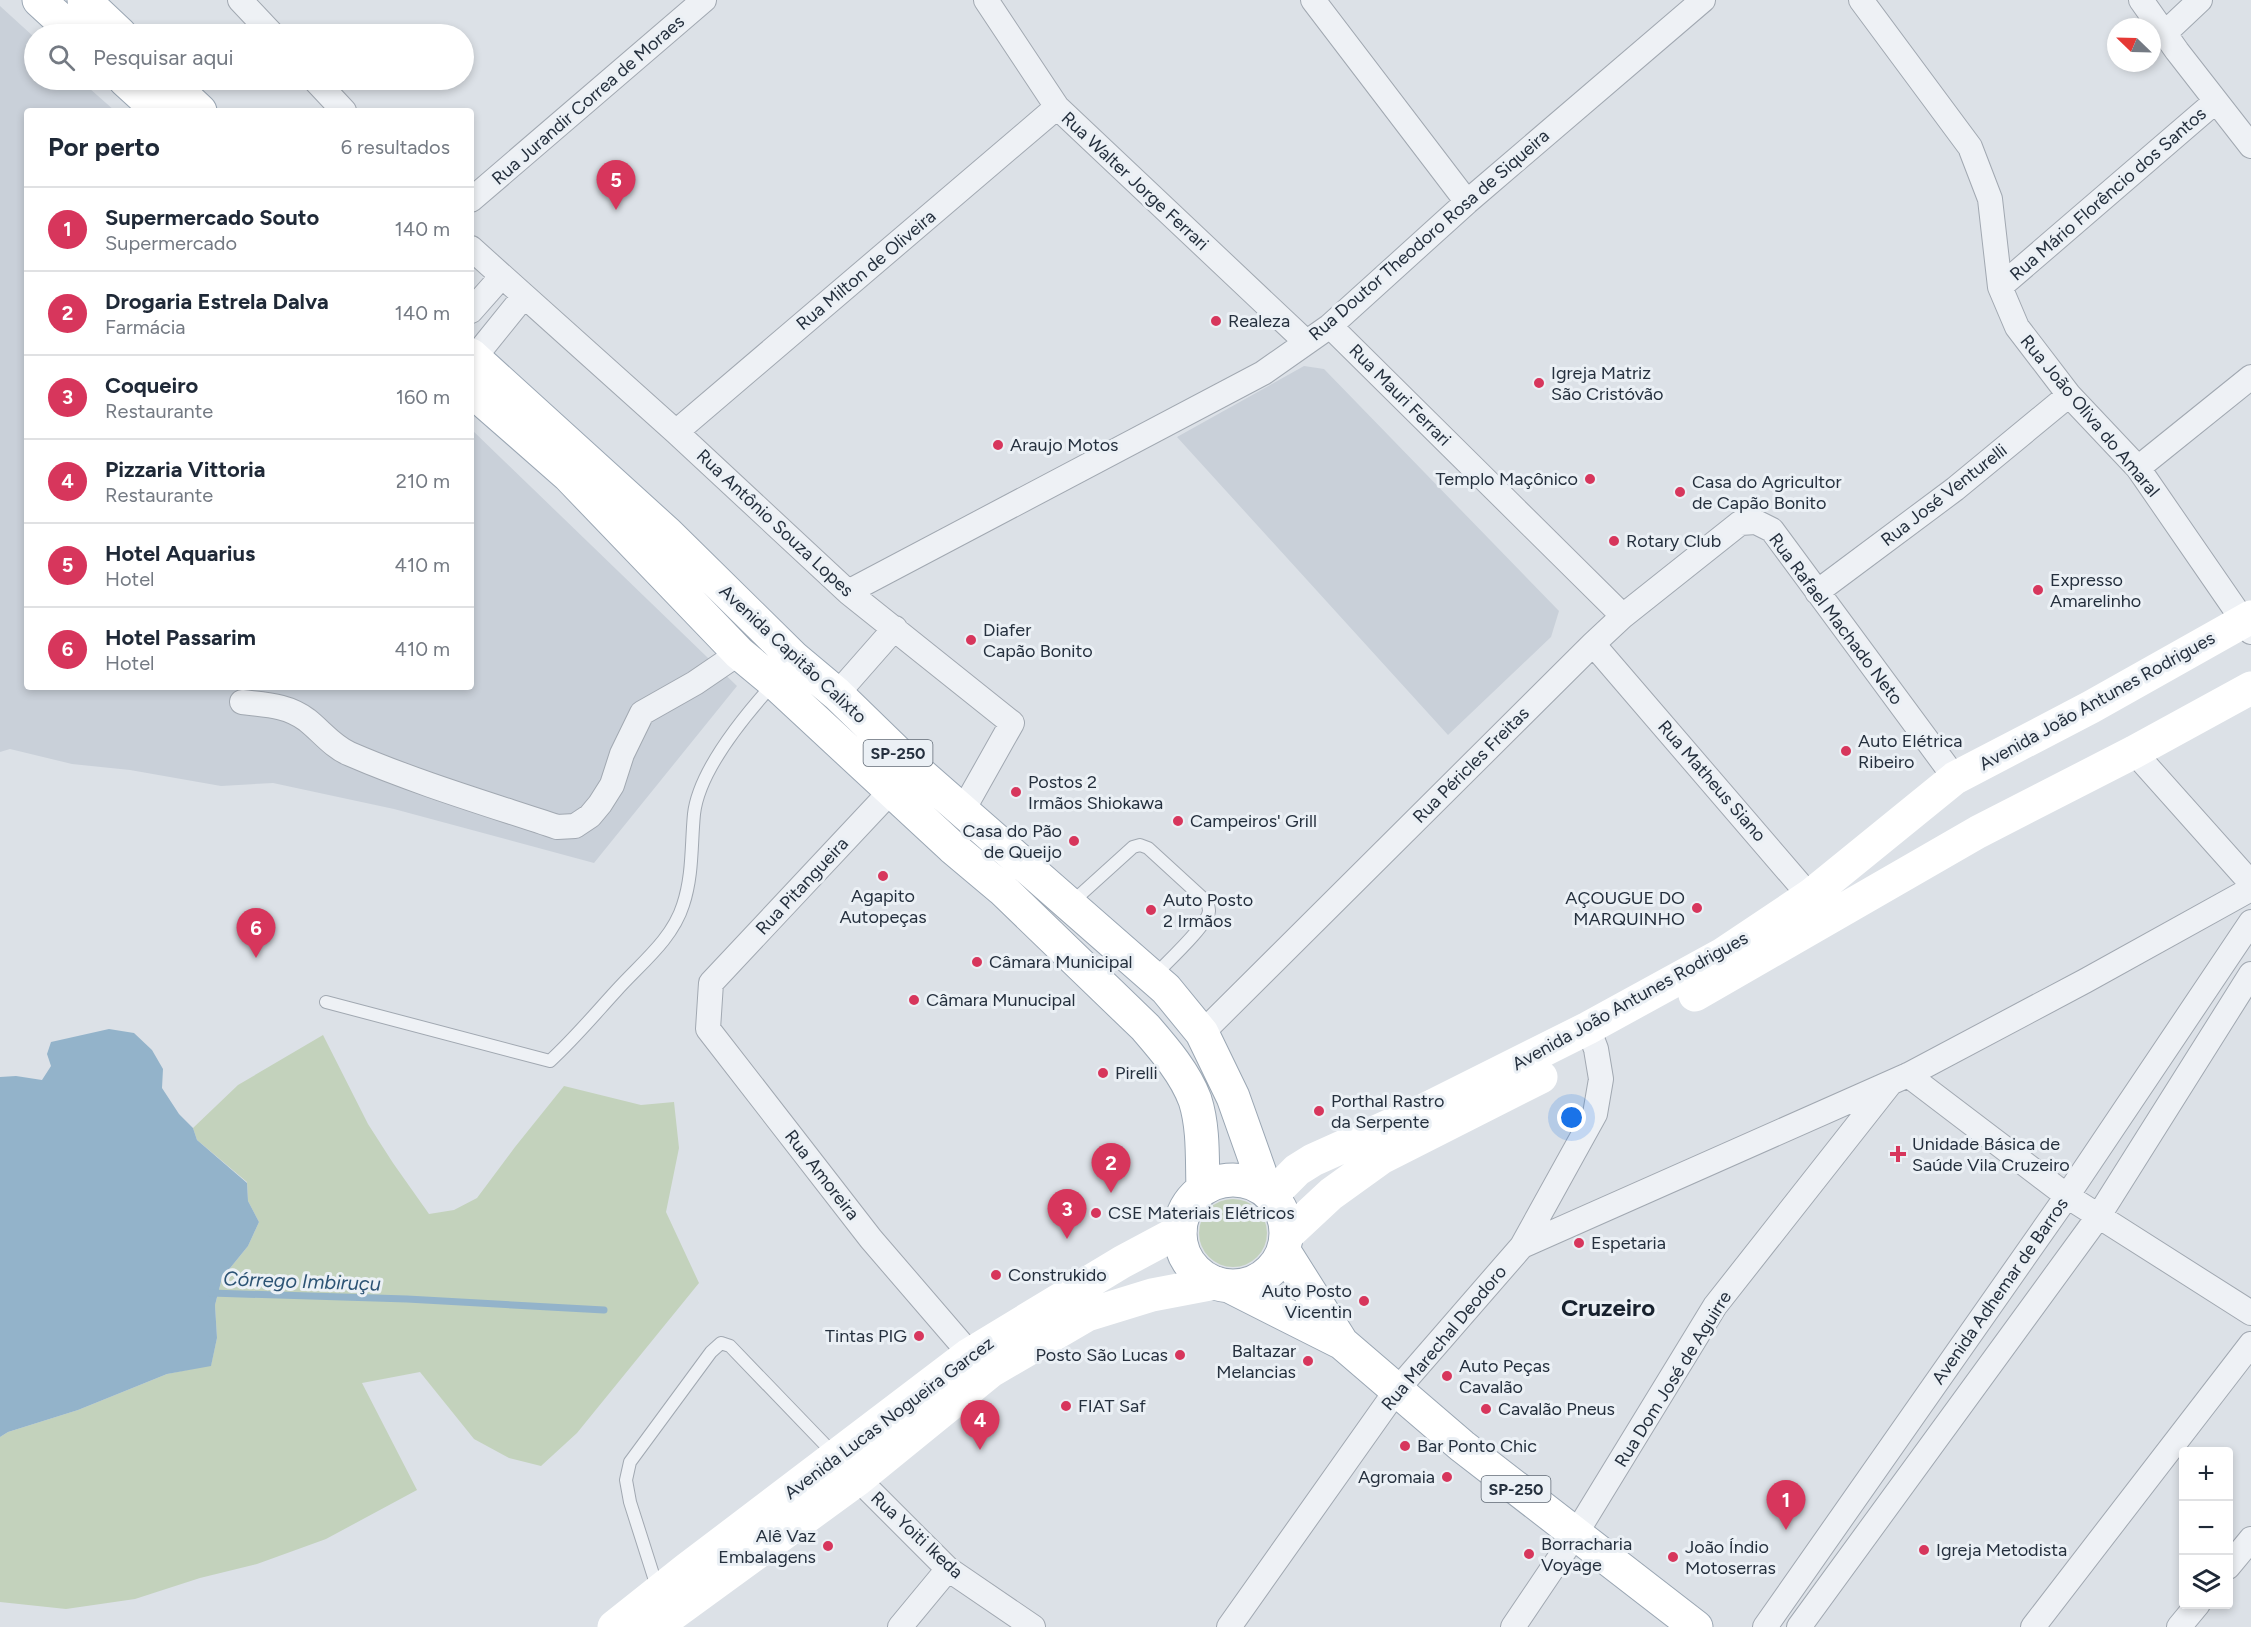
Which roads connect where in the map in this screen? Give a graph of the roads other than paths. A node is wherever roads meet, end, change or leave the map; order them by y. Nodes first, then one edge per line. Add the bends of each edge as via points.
1 (39, 0) edge
2 (84, 0) edge
3 (240, 0) edge
4 (704, 0) edge
5 (986, 0) edge
6 (1313, 0) edge
7 (1703, 0) edge
8 (1861, 0) edge
9 (2141, 0) edge
10 (2200, 0) edge
11 (65, 24) edge
12 (109, 24) edge
13 (263, 24) edge
14 (2165, 33) junction
15 (136, 90) edge
16 (178, 90) edge
17 (324, 90) edge
18 (2216, 101) junction
19 (1057, 107) junction
20 (156, 108) edge
21 (197, 108) edge
22 (341, 108) edge
23 (2251, 146) edge
24 (474, 197) edge
25 (1467, 202) junction
26 (474, 251) edge
27 (502, 276) junction
28 (2000, 287) junction
29 (524, 296) junction
30 (474, 307) edge
31 (1330, 326) junction
32 (1306, 342) junction
33 (474, 365) edge
34 (474, 370) edge
35 (474, 370) edge
36 (2251, 377) edge
37 (2069, 395) junction
38 (676, 432) junction
39 (2138, 468) junction
40 (1756, 522) joint
41 (848, 592) junction
42 (1817, 592) junction
43 (1623, 616) junction
44 (2249, 623) edge
45 (895, 628) junction
46 (1593, 644) junction
47 (739, 654) junction
48 (774, 682) junction
49 (2251, 688) edge
50 (837, 694) junction
51 (242, 702) dead end
52 (2134, 752) junction
53 (1955, 778) junction
54 (892, 789) junction
55 (963, 810) junction
56 (2251, 883) edge
57 (2251, 889) edge
58 (1070, 904) junction
59 (1820, 907) junction
60 (2251, 922) edge
61 (2251, 974) edge
62 (1153, 977) junction
63 (711, 983) joint
64 (326, 1002) dead end
65 (1202, 1033) junction
66 (1592, 1038) junction
67 (1899, 1079) junction
68 (1203, 1189) junction
69 (1269, 1193) junction
70 (2067, 1196) junction
71 (2098, 1217) junction
72 (1180, 1231) junction
73 (1285, 1243) junction
74 (1522, 1246) junction
75 (1223, 1285) junction
76 (2251, 1313) edge
77 (1034, 1329) junction
78 (1342, 1343) junction
79 (2251, 1344) edge
80 (970, 1354) junction
81 (1396, 1391) junction
82 (1919, 1408) junction
83 (1944, 1428) junction
84 (847, 1468) junction
85 (1575, 1535) junction
86 (2251, 1539) edge
87 (2233, 1562) edge
88 (948, 1569) junction
89 (2195, 1609) edge
90 (662, 1615) edge
91 (614, 1627) edge
92 (900, 1627) edge
93 (1033, 1627) edge
94 (1229, 1627) edge
95 (1513, 1627) edge
96 (1696, 1627) edge
97 (1765, 1627) edge
98 (1799, 1627) edge
99 (2033, 1627) edge
100 (2179, 1627) edge

1 - 11 main road
2 - 12 main road
3 - 13 street
4 - 24 street, Rua Jurandir Correa de Moraes
5 - 19 street, Rua Walter Jorge Ferrari
6 - 25 street
7 - 25 street, Rua Doutor Theodoro Rosa de Siqueira
8 - 28 street, Rua João Oliva do Amaral via 1970,147 1990,199
9 - 14 street
10 - 14 street
14 - 18 street
15 - 20 main road
16 - 21 main road
17 - 22 street
18 - 23 street
18 - 28 street, Rua Mário Florêncio dos Santos
19 - 32 street, Rua Walter Jorge Ferrari
19 - 38 street, Rua Milton de Oliveira
25 - 31 street, Rua Doutor Theodoro Rosa de Siqueira
26 - 27 street, Rua Antônio Souza Lopes
27 - 29 street, Rua Antônio Souza Lopes
27 - 30 street
28 - 37 street, Rua João Oliva do Amaral via 2017,327
29 - 33 street
29 - 38 street, Rua Antônio Souza Lopes
31 - 32 street, Rua Doutor Theodoro Rosa de Siqueira
31 - 43 street, Rua Mauri Ferrari
32 - 41 street, Rua Doutor Theodoro Rosa de Siqueira via 1263,374
34 - 47 main road, Avenida Capitão Calixto / SP-250
35 - 50 main road, Avenida Capitão Calixto / SP-250 via 668,534 794,658
36 - 39 street
37 - 39 street, Rua João Oliva do Amaral
37 - 42 street, Rua José Venturelli via 1954,489
38 - 41 street, Rua Antônio Souza Lopes
39 - 44 street, Rua João Oliva do Amaral
40 - 42 street, Rua Rafael Machado Neto via 1772,530
40 - 43 street, Rua Péricles Freitas via 1740,523
41 - 45 street, Rua Antônio Souza Lopes
42 - 53 street, Rua Rafael Machado Neto
43 - 46 street, Rua Péricles Freitas
44 - 53 main road, Avenida João Antunes Rodrigues
45 - 50 street
45 - 55 street, Rua Antônio Souza Lopes via 1012,723
46 - 59 street, Rua Matheus Siano
46 - 65 street, Rua Péricles Freitas
47 - 48 main road, Avenida Capitão Calixto / SP-250
47 - 51 street via 642,713 612,785 590,816 575,826 557,827 397,773 346,753 292,711
48 - 54 main road, Avenida Capitão Calixto / SP-250
48 - 64 lane via 743,717 704,781 694,812 692,871 683,907 666,938 550,1061
49 - 52 main road, Avenida João Antunes Rodrigues
50 - 55 main road, Avenida Capitão Calixto / SP-250
52 - 56 street
52 - 59 main road, Avenida João Antunes Rodrigues
53 - 59 main road, Avenida João Antunes Rodrigues
54 - 63 street, Rua Pitangueira
54 - 68 main road, Avenida Capitão Calixto / SP-250 via 1119,1000 1166,1052 1196,1102
55 - 58 main road, Avenida Capitão Calixto / SP-250
57 - 67 street
58 - 62 main road, Avenida Capitão Calixto / SP-250
58 - 62 lane via 1133,847 1148,848 1207,902 1209,909 1207,918
59 - 66 main road, Avenida João Antunes Rodrigues via 1737,973
60 - 70 street, Avenida Adhemar de Barros
61 - 71 street, Avenida Adhemar de Barros
62 - 65 main road, Avenida Capitão Calixto / SP-250
63 - 80 street, Rua Amoreira via 708,1029 871,1239
65 - 69 main road, Avenida Capitão Calixto / SP-250 via 1233,1096
66 - 69 main road, Avenida João Antunes Rodrigues via 1312,1160
66 - 73 main road, Avenida João Antunes Rodrigues via 1381,1158 1331,1194
66 - 74 street, Rua Marechal Deodoro via 1601,1079 1595,1114
67 - 70 street
67 - 74 street
67 - 85 street, Rua Dom José de Aguirre via 1715,1306
68 - 69 main road via 1218,1181 1235,1179 1251,1182
68 - 72 main road via 1191,1200
69 - 73 main road, SP-250 via 1283,1214
70 - 71 street
70 - 82 street, Avenida Adhemar de Barros
71 - 76 street
71 - 83 street, Avenida Adhemar de Barros
72 - 75 main road, SP-250 via 1189,1263 1200,1275
72 - 77 main road, Avenida Lucas Nogueira Garcez via 1122,1262
73 - 75 main road via 1276,1266 1263,1278 1248,1285
73 - 78 main road, SP-250
74 - 81 street, Rua Marechal Deodoro
75 - 77 main road, Avenida Lucas Nogueira Garcez via 1152,1295
75 - 78 main road, SP-250
77 - 80 main road, Avenida Lucas Nogueira Garcez
77 - 84 main road, Avenida Lucas Nogueira Garcez via 991,1371
78 - 81 main road, SP-250
79 - 99 street
80 - 84 main road, Avenida Lucas Nogueira Garcez
81 - 85 main road, SP-250
81 - 94 street, Rua Marechal Deodoro
82 - 83 street
82 - 97 street, Avenida Adhemar de Barros
83 - 98 street, Avenida Adhemar de Barros
84 - 88 street, Rua Yoiti Ikeda
84 - 90 main road, Avenida Lucas Nogueira Garcez
84 - 90 lane via 730,1346 721,1343 630,1462 626,1480
85 - 95 street, Rua Dom José de Aguirre
85 - 96 main road, SP-250
86 - 87 street
88 - 92 street
88 - 93 street, Rua Yoiti Ikeda
89 - 100 street
90 - 91 main road, Avenida Lucas Nogueira Garcez

